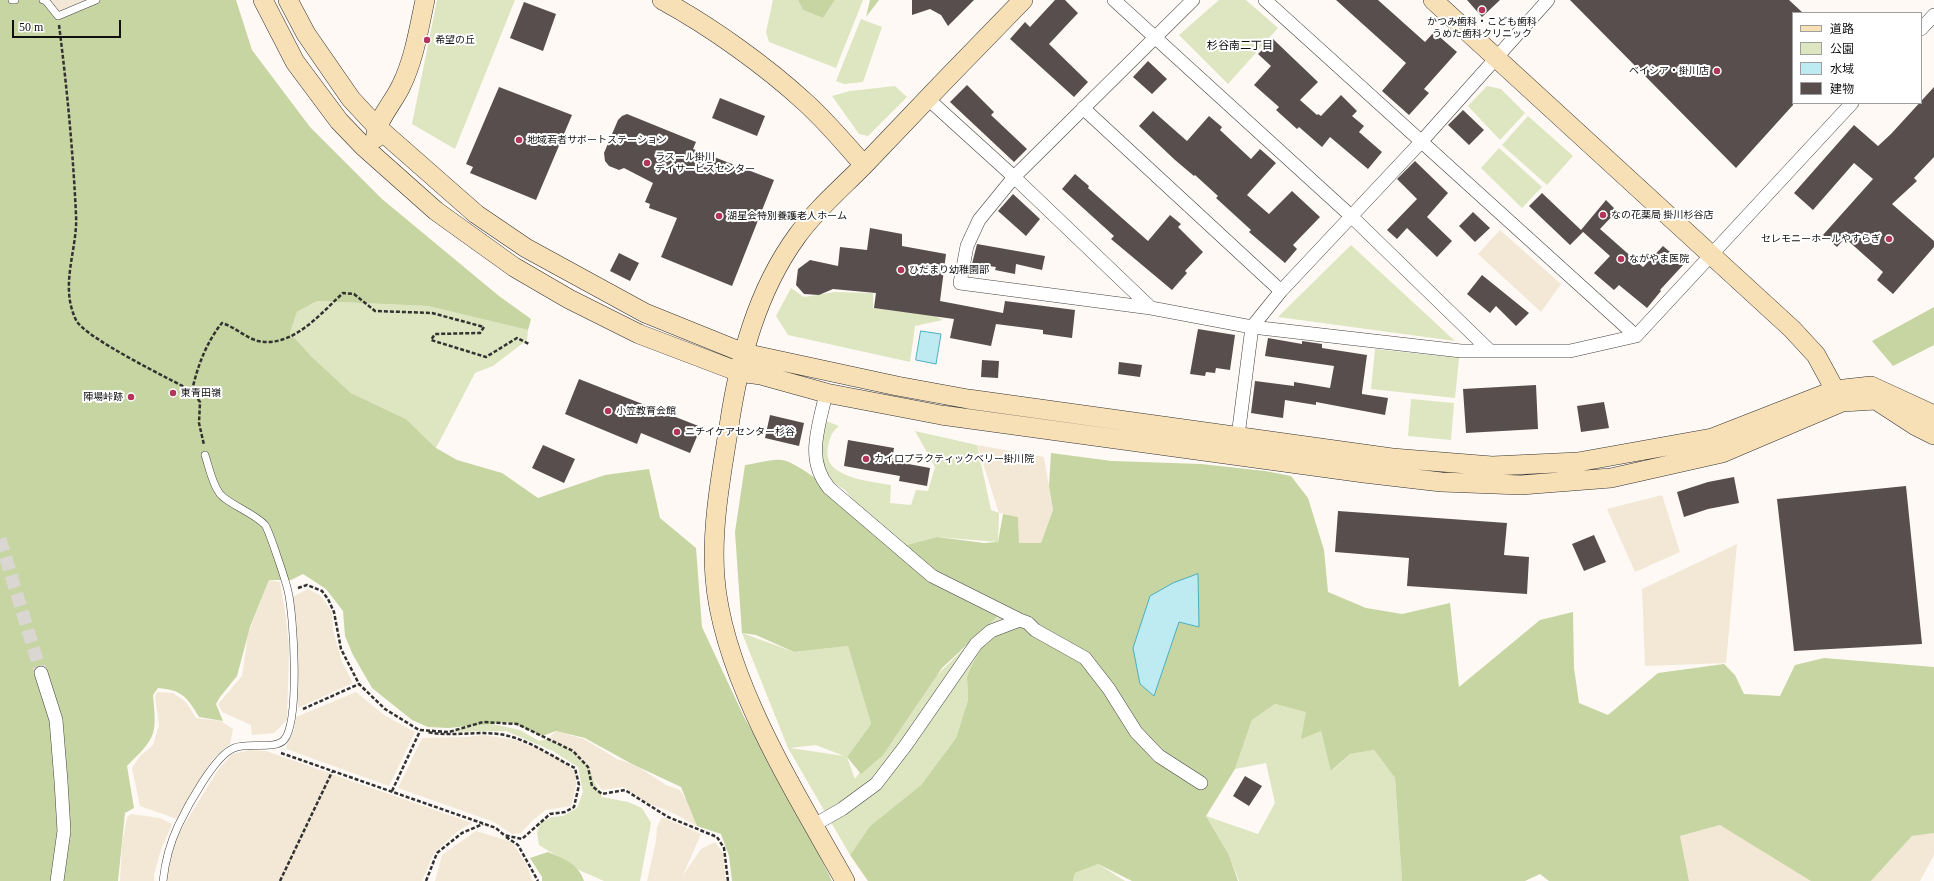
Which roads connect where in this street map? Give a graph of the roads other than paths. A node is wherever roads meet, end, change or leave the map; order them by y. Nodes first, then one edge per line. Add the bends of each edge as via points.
1 (12, 0) edge
2 (15, 0) edge
3 (43, 0) edge
4 (96, 0) edge
5 (263, 0) edge
6 (288, 0) edge
7 (425, 0) edge
8 (662, 0) edge
9 (1023, 0) edge
10 (1114, 0) edge
11 (1193, 0) edge
12 (1265, 0) edge
13 (1433, 0) edge
14 (1548, 0) edge
15 (1934, 14) edge
16 (1922, 28) edge
17 (1155, 36) junction
18 (1497, 57) junction
19 (927, 98) junction
20 (1851, 104) edge
21 (1083, 108) junction
22 (339, 121) junction
23 (377, 127) junction
24 (1420, 142) junction
25 (864, 165) junction
26 (1014, 177) junction
27 (1351, 216) junction
28 (486, 247) junction
29 (1712, 255) junction
30 (1281, 291) junction
31 (1151, 308) junction
32 (1252, 328) junction
33 (1636, 336) junction
34 (1490, 351) junction
35 (744, 353) junction
36 (739, 372) junction
37 (1835, 390) junction
38 (826, 393) junction
39 (1934, 415) edge
40 (1934, 435) edge
41 (1238, 436) junction
42 (205, 455) road end
43 (1020, 620) junction
44 (41, 673) tunnel mouth
45 (1201, 783) dead end
46 (814, 825) junction
47 (57, 881) edge
48 (163, 881) edge
49 (845, 881) edge

1 - 2 lane
3 - 4 lane via 58,16
5 - 22 street via 295,62
6 - 23 street via 330,71
7 - 23 street via 402,85
8 - 25 street via 727,40 801,98
9 - 19 street
10 - 17 street
11 - 17 street
12 - 24 street
13 - 18 street
14 - 18 street
15 - 16 street
17 - 21 street
17 - 27 street
18 - 24 street
18 - 29 street
19 - 25 street
19 - 26 street
20 - 29 street
21 - 26 street
21 - 30 street
22 - 23 street via 360,129 369,130
22 - 28 street via 403,183 436,211
23 - 28 street via 377,145 441,202
23 - 35 street via 476,214 526,248 645,313
24 - 27 street
24 - 33 street
25 - 35 street via 834,193 798,235 775,270 754,320
26 - 31 street
26 - 31 street via 979,220 967,246 960,284
27 - 30 street
27 - 34 street
28 - 36 street via 569,300 639,334
29 - 33 street
29 - 37 street via 1792,329 1816,355
30 - 32 street
31 - 32 street
32 - 34 street via 1461,351
32 - 41 street
33 - 34 street via 1570,351
35 - 36 street
35 - 41 street via 968,399
36 - 38 street via 761,375
36 - 46 street via 722,468 715,531 715,578 720,616 747,696 773,751
37 - 39 street via 1871,386
37 - 41 street via 1712,438 1578,462 1492,466 1408,460
38 - 40 street via 941,415 1441,482 1521,485 1611,478 1722,453 1842,402 1876,400
38 - 43 street via 814,452 821,477 829,488 932,576
42 - 48 lane via 220,495 266,526 288,591 294,665 293,713 290,732 283,741 234,748 208,774 178,826 164,865
43 - 45 street via 1084,658 1109,689 1136,732 1159,756
43 - 46 street via 992,631 976,644 876,784 842,809
44 - 47 street via 56,720 61,781 64,831
46 - 49 street

